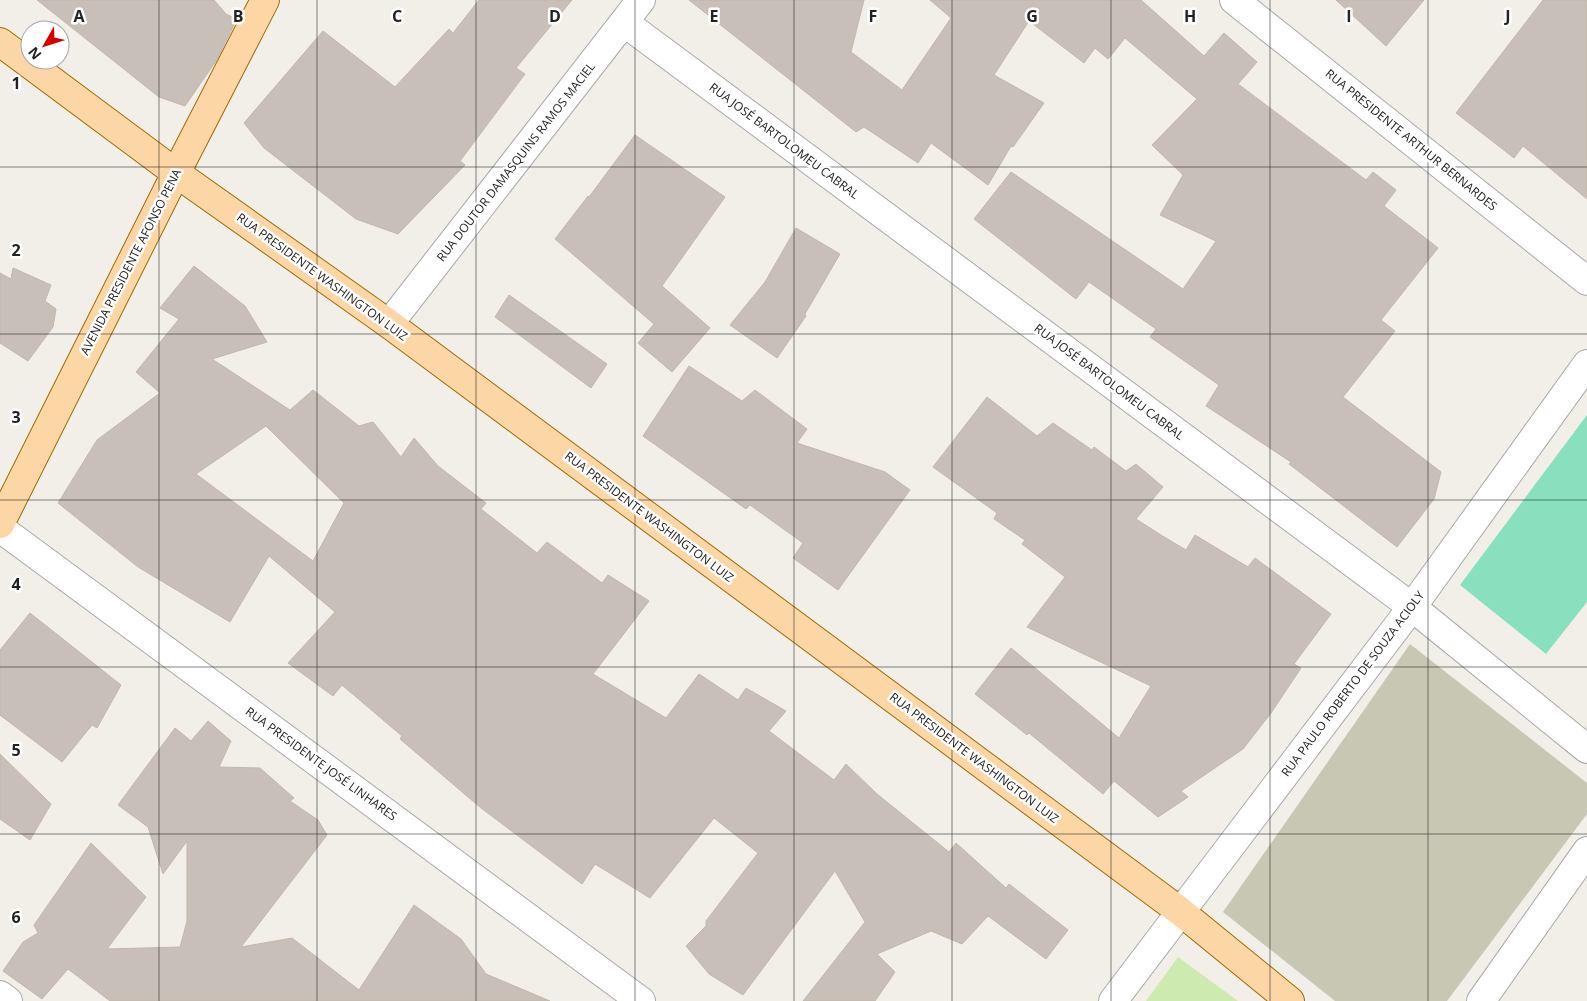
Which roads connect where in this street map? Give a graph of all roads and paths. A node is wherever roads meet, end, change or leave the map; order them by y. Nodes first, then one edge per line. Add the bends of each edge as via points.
1 (265, 0) edge
2 (641, 0) edge
3 (1234, 0) edge
4 (624, 23) junction
5 (0, 42) edge
6 (176, 173) junction
7 (1587, 280) edge
8 (389, 324) junction
9 (1587, 364) edge
10 (0, 526) edge
11 (1412, 606) junction
12 (1587, 749) edge
13 (1587, 851) edge
14 (1181, 912) junction
15 (0, 994) edge
16 (8, 1001) edge
17 (641, 1001) edge
18 (1113, 1001) edge
19 (1290, 1001) edge
20 (1481, 1001) edge

1 - 6 main road, AVENIDA PRESIDENTE AFONSO PENA
2 - 4 street, RUA DOUTOR DAMASQUINS RAMOS MACIEL
3 - 7 street, RUA PRESIDENTE ARTHUR BERNARDES
4 - 8 street, RUA DOUTOR DAMASQUINS RAMOS MACIEL
4 - 11 street, RUA JOSÉ BARTOLOMEU CABRAL
5 - 6 main road, RUA PRESIDENTE WASHINGTON LUIZ
6 - 8 main road, RUA PRESIDENTE WASHINGTON LUIZ
6 - 10 main road, AVENIDA PRESIDENTE AFONSO PENA
8 - 14 main road, RUA PRESIDENTE WASHINGTON LUIZ
9 - 11 street, RUA PAULO ROBERTO DE SOUZA ACIOLY
10 - 17 street, RUA PRESIDENTE JOSÉ LINHARES
11 - 12 street, RUA JOSÉ BARTOLOMEU CABRAL
11 - 14 street, RUA PAULO ROBERTO DE SOUZA ACIOLY
13 - 20 street
14 - 18 street, RUA PAULO ROBERTO DE SOUZA ACIOLY
14 - 19 main road, RUA PRESIDENTE WASHINGTON LUIZ
15 - 16 street

